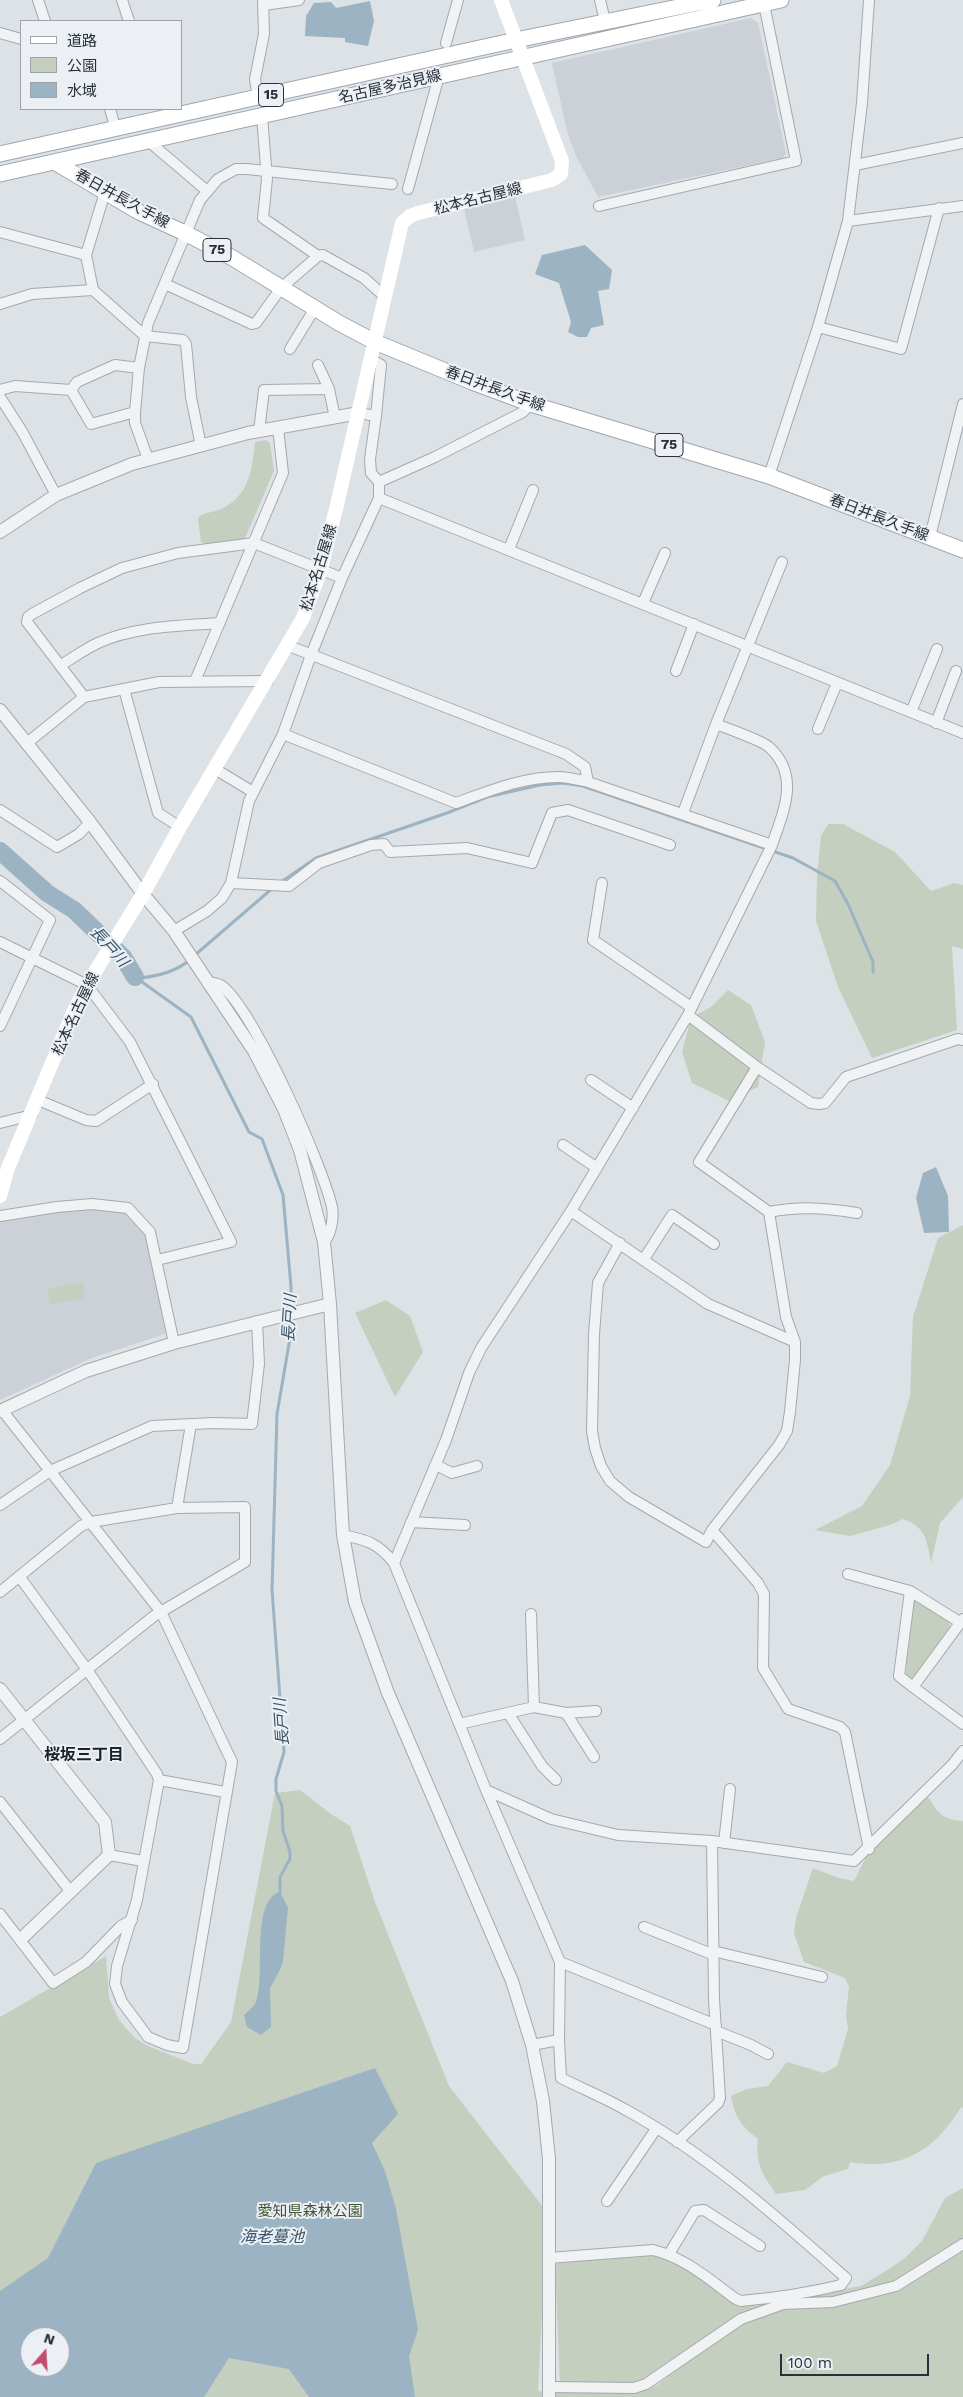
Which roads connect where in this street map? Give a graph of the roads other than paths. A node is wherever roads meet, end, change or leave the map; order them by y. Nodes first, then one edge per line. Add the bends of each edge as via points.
1 (38, 0) edge
2 (122, 0) edge
3 (298, 0) edge
4 (458, 0) edge
5 (501, 0) edge
6 (600, 0) edge
7 (713, 0) edge
8 (781, 0) edge
9 (870, 0) edge
10 (689, 2) edge
11 (264, 3) edge
12 (764, 4) junction
13 (45, 20) edge
14 (129, 20) edge
15 (605, 21) junction
16 (0, 33) edge
17 (20, 39) edge
18 (516, 40) junction
19 (446, 42) dead end
20 (522, 57) junction
21 (439, 76) junction
22 (258, 98) junction
23 (110, 110) edge
24 (169, 113) edge
25 (262, 116) junction
26 (116, 130) junction
27 (147, 140) junction
28 (963, 143) edge
29 (0, 154) edge
30 (56, 163) junction
31 (855, 165) junction
32 (267, 170) junction
33 (0, 174) edge
34 (392, 184) dead end
35 (408, 189) dead end
36 (206, 190) junction
37 (105, 192) junction
38 (599, 206) dead end
39 (963, 206) edge
40 (939, 208) junction
41 (848, 221) junction
42 (0, 232) edge
43 (185, 233) junction
44 (86, 255) junction
45 (318, 256) junction
46 (165, 284) junction
47 (281, 288) junction
48 (93, 290) junction
49 (385, 297) junction
50 (0, 304) edge
51 (315, 308) junction
52 (818, 327) junction
53 (145, 336) junction
54 (375, 342) junction
55 (290, 349) dead end
56 (371, 359) junction
57 (318, 365) dead end
58 (139, 368) junction
59 (329, 389) junction
60 (0, 390) edge
61 (71, 390) junction
62 (0, 397) edge
63 (531, 404) junction
64 (963, 404) edge
65 (134, 412) junction
66 (359, 413) junction
67 (376, 416) junction
68 (335, 418) junction
69 (278, 428) junction
70 (259, 431) junction
71 (201, 446) junction
72 (148, 460) junction
73 (770, 476) junction
74 (379, 482) junction
75 (533, 490) dead end
76 (56, 495) junction
77 (379, 498) junction
78 (0, 532) edge
79 (930, 537) junction
80 (254, 543) junction
81 (509, 550) junction
82 (963, 550) edge
83 (665, 553) dead end
84 (782, 562) dead end
85 (321, 569) junction
86 (342, 578) junction
87 (643, 603) junction
88 (220, 623) junction
89 (694, 624) junction
90 (289, 646) junction
91 (748, 646) junction
92 (937, 649) dead end
93 (311, 655) junction
94 (61, 665) junction
95 (676, 671) dead end
96 (956, 671) dead end
97 (195, 681) junction
98 (268, 681) junction
99 (837, 683) junction
100 (124, 689) junction
101 (84, 697) junction
102 (0, 710) edge
103 (910, 712) junction
104 (936, 722) junction
105 (716, 724) junction
106 (818, 729) dead end
107 (963, 733) edge
108 (283, 734) junction
109 (27, 743) junction
110 (215, 769) junction
111 (588, 782) junction
112 (253, 792) junction
113 (0, 810) edge
114 (683, 813) junction
115 (90, 822) junction
116 (180, 828) junction
117 (670, 845) dead end
118 (770, 850) junction
119 (0, 881) edge
120 (232, 883) junction
121 (602, 883) dead end
122 (143, 894) junction
123 (174, 931) junction
124 (0, 942) edge
125 (32, 958) junction
126 (87, 985) junction
127 (690, 1011) junction
128 (0, 1026) edge
129 (963, 1040) edge
130 (757, 1067) junction
131 (590, 1080) dead end
132 (153, 1084) junction
133 (38, 1100) junction
134 (633, 1108) junction
135 (32, 1115) junction
136 (0, 1123) edge
137 (563, 1145) dead end
138 (597, 1168) junction
139 (0, 1196) edge
140 (571, 1211) junction
141 (769, 1212) junction
142 (857, 1213) dead end
143 (0, 1216) edge
144 (620, 1243) junction
145 (714, 1244) dead end
146 (644, 1259) junction
147 (157, 1260) junction
148 (330, 1304) junction
149 (257, 1321) junction
150 (795, 1342) junction
151 (174, 1343) junction
152 (1, 1411) edge
153 (192, 1424) junction
154 (436, 1465) junction
155 (477, 1466) dead end
156 (50, 1471) junction
157 (0, 1505) edge
158 (177, 1508) junction
159 (91, 1522) junction
160 (411, 1522) junction
161 (465, 1525) dead end
162 (712, 1530) junction
163 (343, 1535) junction
164 (394, 1563) junction
165 (848, 1574) dead end
166 (20, 1576) junction
167 (910, 1591) junction
168 (0, 1592) edge
169 (161, 1612) junction
170 (531, 1614) dead end
171 (962, 1621) edge
172 (88, 1671) junction
173 (913, 1687) junction
174 (0, 1689) edge
175 (534, 1707) junction
176 (596, 1711) dead end
177 (508, 1713) junction
178 (566, 1713) junction
179 (24, 1720) junction
180 (459, 1724) junction
181 (963, 1724) edge
182 (0, 1739) edge
183 (963, 1751) edge
184 (594, 1757) dead end
185 (159, 1780) junction
186 (556, 1780) dead end
187 (730, 1789) dead end
188 (486, 1790) junction
189 (225, 1792) junction
190 (0, 1802) edge
191 (712, 1841) junction
192 (724, 1843) junction
193 (869, 1849) junction
194 (110, 1855) junction
195 (143, 1861) junction
196 (71, 1892) junction
197 (0, 1914) edge
198 (132, 1920) junction
199 (644, 1927) dead end
200 (21, 1940) junction
201 (714, 1953) junction
202 (560, 1962) junction
203 (822, 1977) dead end
204 (716, 2028) junction
205 (559, 2040) junction
206 (532, 2045) junction
207 (768, 2054) dead end
208 (656, 2129) junction
209 (677, 2142) junction
210 (607, 2201) dead end
211 (963, 2244) edge
212 (760, 2246) dead end
213 (669, 2254) junction
214 (549, 2258) junction
215 (783, 2300) junction
216 (549, 2392) edge

1 - 13 street
2 - 14 street
3 - 11 street
4 - 19 street
5 - 18 main road, 松本名古屋線
6 - 15 street
7 - 10 main road, 名古屋多治見線 / 15
8 - 12 main road, 名古屋多治見線 / 15
9 - 31 street
10 - 15 main road, 名古屋多治見線 / 15
11 - 22 street via 264,34 255,78
12 - 20 main road, 名古屋多治見線 / 15
12 - 38 street via 796,162
15 - 18 main road, 名古屋多治見線 / 15
16 - 17 street
18 - 20 main road, 松本名古屋線
18 - 22 main road, 名古屋多治見線 / 15
20 - 21 main road, 名古屋多治見線 / 15
20 - 49 main road, 松本名古屋線 via 562,161 561,174 552,180 418,213 405,220
21 - 25 main road, 名古屋多治見線 / 15
21 - 35 street
22 - 24 main road, 名古屋多治見線 / 15
23 - 26 street
24 - 26 main road, 名古屋多治見線 / 15
25 - 27 main road, 名古屋多治見線 / 15
25 - 32 street
26 - 29 main road, 名古屋多治見線 / 15
27 - 30 main road, 名古屋多治見線 / 15
27 - 36 street
28 - 31 street
30 - 33 main road, 名古屋多治見線 / 15
30 - 37 main road, 春日井長久手線 / 75
31 - 41 street
32 - 34 street
32 - 36 street via 236,170
32 - 45 street via 263,218
36 - 43 street
37 - 43 main road, 春日井長久手線 / 75
37 - 44 street
39 - 40 street
40 - 41 street
40 - 52 street via 901,349
41 - 52 street
42 - 44 street
43 - 46 street
43 - 47 main road, 春日井長久手線 / 75
44 - 48 street
45 - 47 street
45 - 49 street via 323,255 364,278
46 - 47 street via 252,324
46 - 53 street
47 - 51 main road, 春日井長久手線 / 75
48 - 50 street via 32,294
48 - 53 street
49 - 54 main road, 松本名古屋線
51 - 54 main road, 春日井長久手線 / 75
51 - 55 street
52 - 73 street
53 - 58 street
53 - 71 street via 183,340 186,344
54 - 56 main road, 松本名古屋線
54 - 63 main road, 春日井長久手線 / 75
56 - 66 main road, 松本名古屋線
56 - 67 street via 381,365
57 - 59 street
58 - 61 street via 115,365 77,382
58 - 65 street
59 - 68 street
59 - 70 street via 264,390
60 - 61 street via 15,386
61 - 65 street via 91,424
62 - 76 street
63 - 73 main road, 春日井長久手線 / 75
63 - 74 street via 523,412 435,458
64 - 79 street
65 - 72 street
66 - 67 street
66 - 68 street
66 - 85 main road, 松本名古屋線
67 - 74 street via 370,459 371,472
68 - 69 street
69 - 70 street
69 - 80 street via 283,472
70 - 71 street
71 - 72 street
72 - 76 street via 106,473
73 - 79 main road, 春日井長久手線 / 75
74 - 77 street
75 - 81 street
76 - 78 street
77 - 81 street
77 - 86 street
79 - 82 main road, 春日井長久手線 / 75
80 - 85 street
80 - 88 street
80 - 94 street via 178,552 122,568 32,614 27,622
81 - 87 street
83 - 87 street
84 - 91 street
85 - 86 street
85 - 90 main road, 松本名古屋線
86 - 93 street
87 - 89 street
88 - 94 street via 122,634 98,643
88 - 97 street
89 - 91 street
89 - 95 street
90 - 93 street
90 - 98 main road, 松本名古屋線
91 - 99 street
91 - 105 street
92 - 103 street
93 - 108 street
93 - 111 street via 566,754 585,767
94 - 101 street
96 - 104 street
97 - 98 street
97 - 100 street via 159,682
98 - 110 main road, 松本名古屋線
99 - 103 street
99 - 106 street
100 - 101 street
100 - 116 street via 158,813
101 - 109 street
102 - 109 street
103 - 104 street
104 - 107 street
105 - 114 street
105 - 118 street via 769,747 783,766 788,787 786,800
108 - 111 street via 456,803 534,779 558,777
108 - 112 street
109 - 115 street
110 - 112 street
110 - 116 main road, 松本名古屋線
111 - 114 street
112 - 120 street
113 - 115 street via 57,847
114 - 118 street
115 - 122 street
116 - 122 main road, 松本名古屋線
117 - 120 street via 568,810 552,813 532,863 467,848 390,852 384,844 371,845 319,863 289,886
118 - 127 street
119 - 125 street via 50,920
120 - 123 street via 222,898 207,911
121 - 127 street via 593,940
122 - 123 street
122 - 126 main road, 松本名古屋線
123 - 148 street via 254,1051 284,1109 300,1150 324,1242
124 - 125 street
125 - 126 street
125 - 128 street
126 - 132 street via 130,1042
126 - 133 main road, 松本名古屋線
127 - 130 street
127 - 134 street
129 - 130 street via 846,1077 825,1103 818,1104
130 - 141 street via 699,1162
131 - 134 street
132 - 133 street via 96,1121
132 - 147 street via 231,1242
133 - 135 main road, 松本名古屋線
134 - 138 street
135 - 136 street
135 - 139 main road, 松本名古屋線
137 - 138 street
138 - 140 street
140 - 144 street
140 - 154 street via 481,1348
141 - 142 street via 822,1207
141 - 150 street via 786,1318
143 - 147 street via 92,1204 128,1208 150,1232
144 - 146 street
144 - 162 street via 598,1284 592,1421 595,1448 610,1481 629,1498 706,1542
145 - 146 street via 672,1215
146 - 150 street via 708,1304
147 - 151 street
148 - 149 street
148 - 163 street
149 - 151 street
149 - 153 street via 259,1364 252,1424
150 - 162 street via 788,1431
151 - 152 street via 86,1371
152 - 156 street
153 - 156 street via 152,1426
153 - 158 street
154 - 155 street via 452,1473
154 - 160 street
156 - 157 street
156 - 159 street
158 - 159 street
158 - 169 street via 245,1507 246,1558 245,1562
159 - 166 street via 81,1526
159 - 169 street
160 - 161 street
160 - 164 street
162 - 193 street via 758,1582 764,1594 763,1668 788,1709 840,1727 844,1732
163 - 164 street via 371,1542 383,1549
163 - 206 street via 355,1602 385,1687 512,1981
164 - 180 street
165 - 167 street
166 - 168 street
166 - 172 street
167 - 171 street
167 - 173 street via 899,1676
169 - 172 street
169 - 189 street via 232,1762
170 - 175 street
171 - 173 street
172 - 179 street
172 - 185 street
173 - 181 street
174 - 179 street
175 - 177 street
175 - 178 street
176 - 178 street
177 - 180 street
177 - 186 street via 542,1766
178 - 184 street
179 - 182 street
179 - 194 street via 105,1822
180 - 188 street
183 - 193 street
185 - 189 street
185 - 195 street
187 - 192 street
188 - 191 street via 551,1819 618,1835
188 - 202 street
189 - 198 street via 183,2048 148,2037 122,2002 116,1984 116,1966
190 - 196 street
191 - 192 street
191 - 201 street
192 - 193 street via 854,1861
194 - 195 street
194 - 196 street
195 - 198 street
196 - 200 street
197 - 200 street
198 - 200 street via 121,1926 86,1962 54,1983
199 - 201 street
201 - 203 street
201 - 204 street
202 - 204 street
202 - 205 street
204 - 207 street
204 - 209 street via 718,2104
205 - 206 street
205 - 208 street via 561,2078 626,2110
206 - 214 street via 543,2101 549,2159
208 - 209 street
208 - 210 street
209 - 215 street via 735,2183 846,2278 841,2285
211 - 215 street via 896,2286 833,2302
212 - 213 street via 704,2210 695,2211
213 - 214 street via 653,2250
213 - 215 street via 686,2262 736,2299
214 - 216 street
215 - 216 street via 741,2319 646,2384 634,2388

